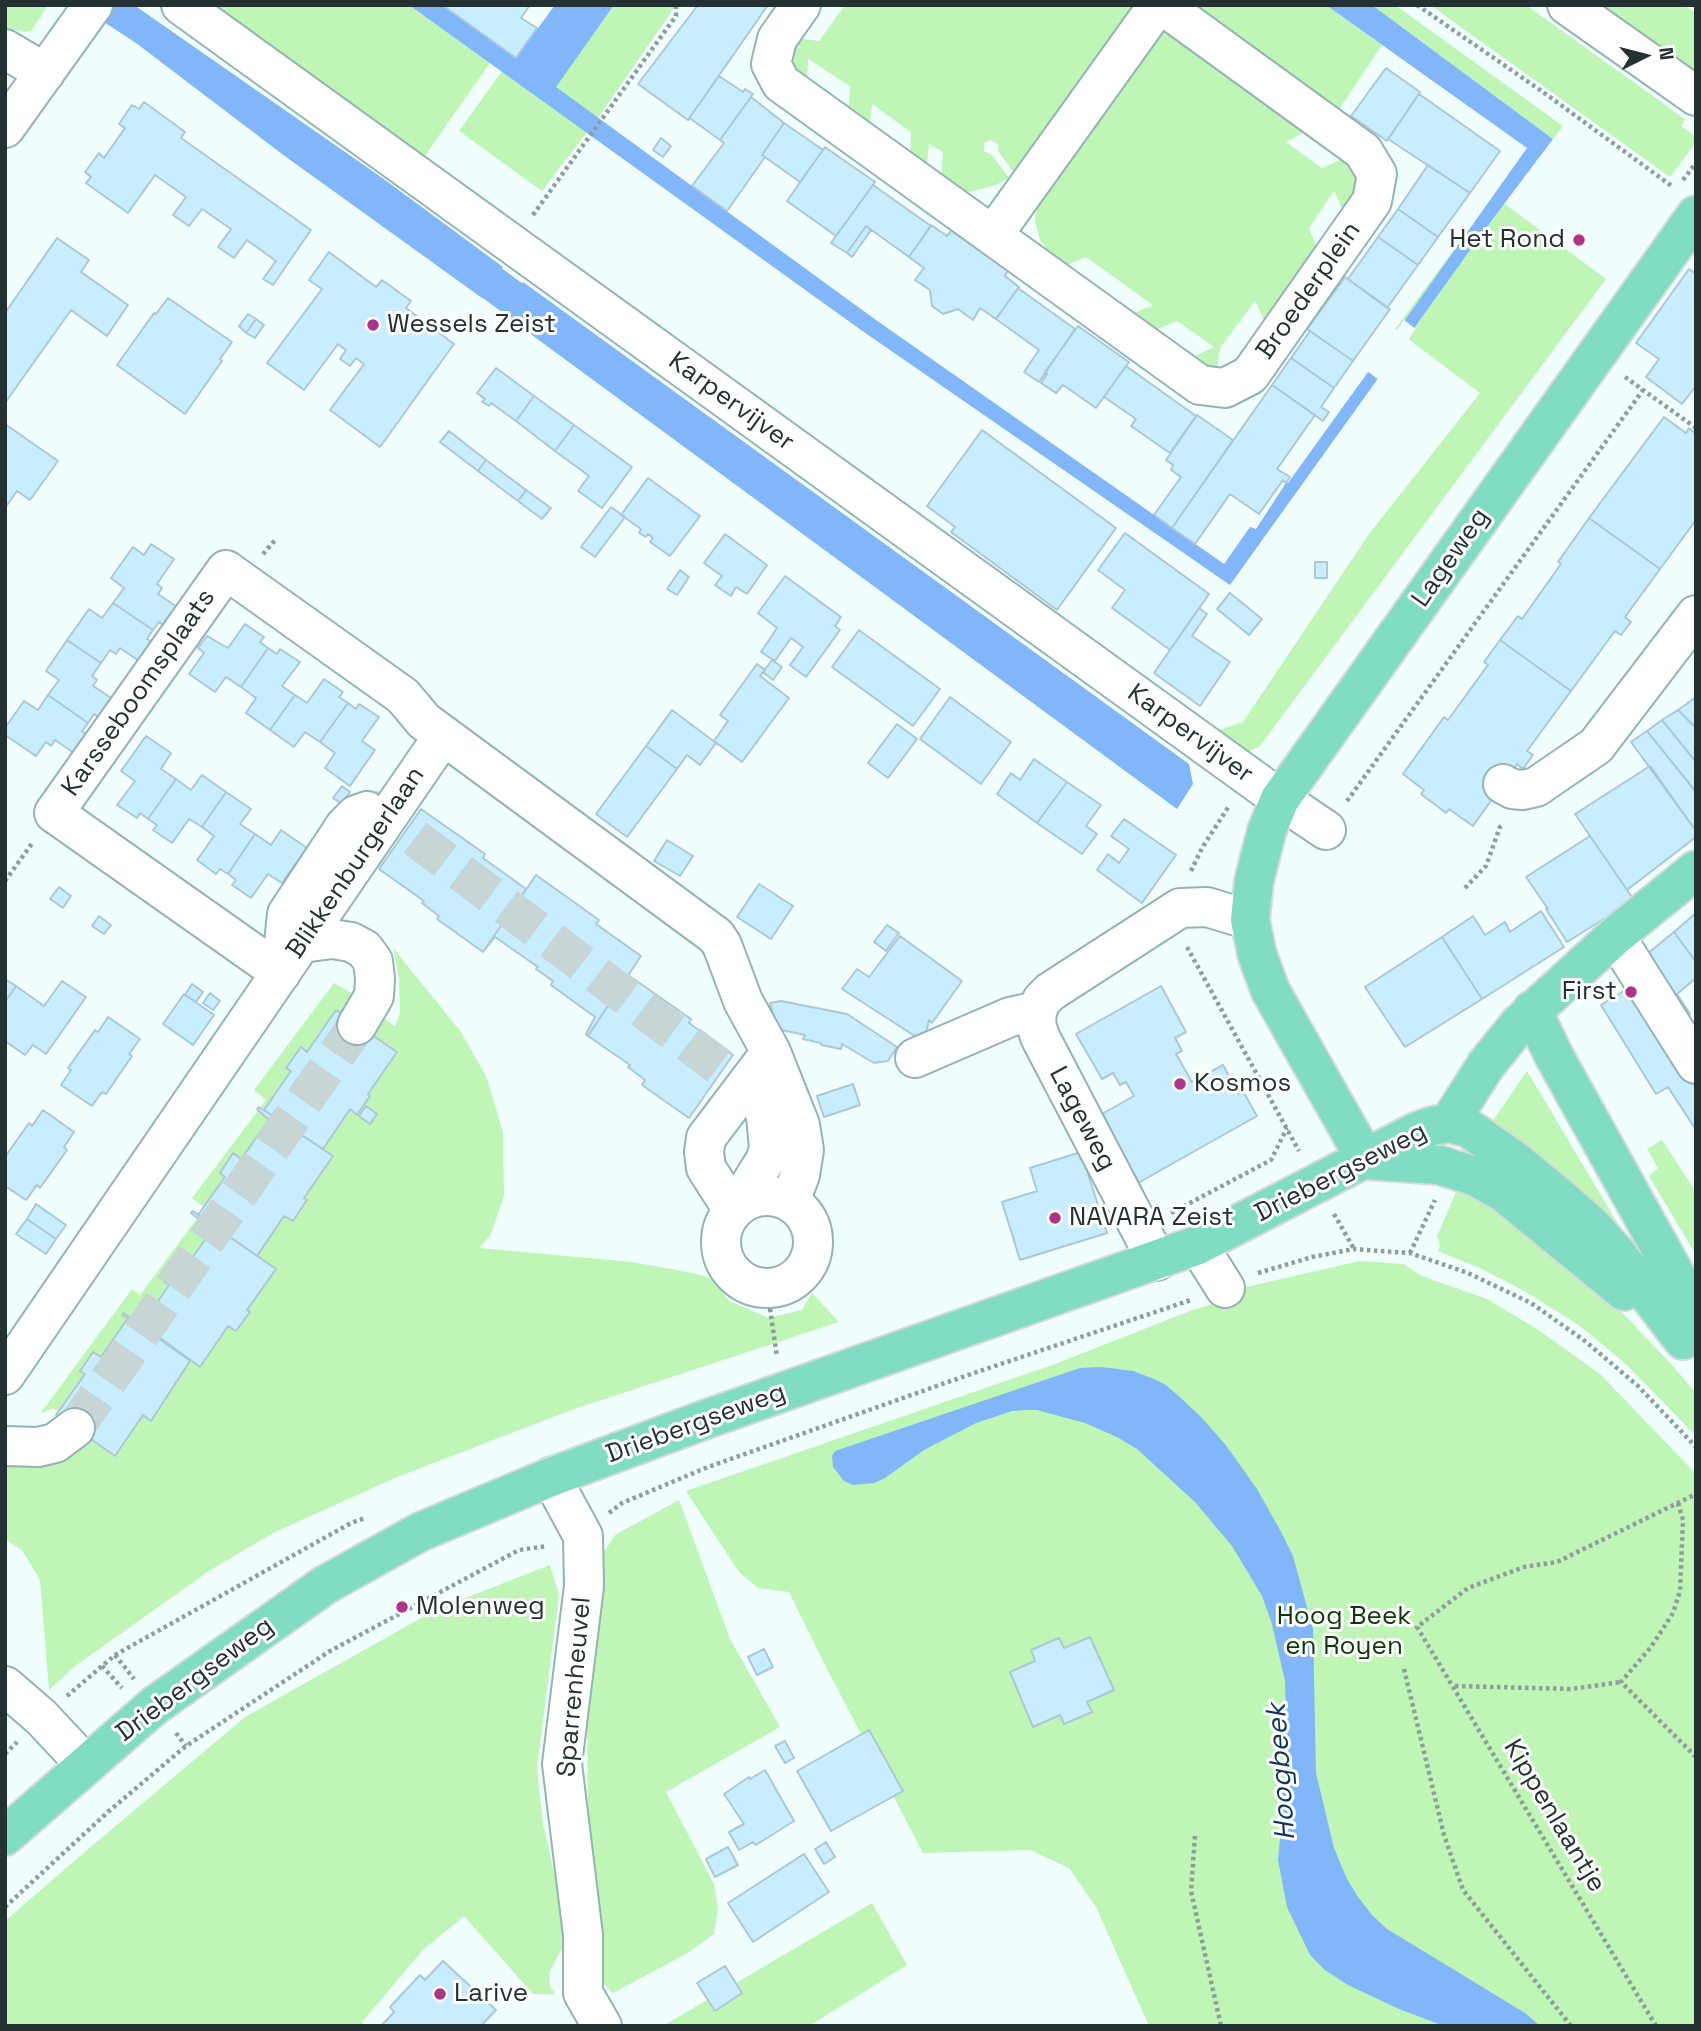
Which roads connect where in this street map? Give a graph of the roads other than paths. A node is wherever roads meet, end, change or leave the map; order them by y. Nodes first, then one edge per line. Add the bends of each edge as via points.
1 (181, 5) edge
2 (801, 5) edge
3 (1160, 5) edge
4 (1567, 5) edge
5 (87, 13) edge
6 (5, 49) edge
7 (45, 72) junction
8 (1696, 96) edge
9 (5, 128) edge
10 (1686, 202) edge
11 (993, 235) junction
12 (1696, 615) edge
13 (443, 736) junction
14 (1503, 784) dead end
15 (1280, 799) junction
16 (367, 811) dead end
17 (1326, 830) road end
18 (1696, 870) edge
19 (1250, 920) junction
20 (1615, 936) junction
21 (291, 958) junction
22 (1532, 1010) junction
23 (1037, 1011) junction
24 (357, 1025) tunnel mouth
25 (771, 1052) junction
26 (915, 1058) dead end
27 (1696, 1064) edge
28 (753, 1093) tunnel mouth
29 (1449, 1123) junction
30 (1366, 1160) junction
31 (790, 1201) junction
32 (739, 1205) junction
33 (1198, 1245) junction
34 (1157, 1261) junction
35 (1225, 1288) road end
36 (1691, 1341) edge
37 (5, 1375) edge
38 (75, 1428) tunnel mouth
39 (5, 1446) edge
40 (551, 1477) junction
41 (5, 1686) edge
42 (86, 1765) junction
43 (5, 1836) edge
44 (602, 2026) edge

1 - 15 street, Karpervijver
2 - 11 street, Broederplein via 777,39 771,64 781,83
3 - 11 street, Broederplein
3 - 11 street, Broederplein via 1363,151 1377,174 1372,201 1250,375 1225,388 1199,386
4 - 8 street
5 - 7 street
6 - 7 street
7 - 9 street
10 - 15 main road, Lageweg via 1595,355
12 - 14 street via 1597,746 1536,787 1523,790
13 - 21 street, Blikkenburgerlaan
13 - 21 street, Karsseboomsplaats via 403,696 226,570 54,813
13 - 25 street via 716,936
15 - 17 street, Karpervijver
15 - 19 main road, Lageweg via 1254,881
16 - 21 street via 345,826 287,914
18 - 20 main road
19 - 23 street via 1207,907 1180,908 1050,992
19 - 30 main road, Lageweg via 1270,990
20 - 22 main road
20 - 27 street
21 - 24 street via 332,939 364,950 373,961 374,996
21 - 37 street, Blikkenburgerlaan
22 - 29 main road via 1486,1065
22 - 36 main road via 1676,1276
23 - 26 street via 1010,1017
23 - 34 street, Lageweg via 1040,1037
25 - 31 street via 800,1125 804,1150
25 - 32 street via 706,1138 706,1168
28 - 32 street via 766,1116 769,1147
29 - 30 main road, Driebergseweg via 1416,1132
29 - 36 main road via 1468,1128 1502,1152 1590,1224
30 - 33 main road, Driebergseweg
30 - 36 main road via 1439,1165 1474,1175 1503,1192
31 - 32 street via 760,1195
31 - 32 street via 810,1224 812,1254 796,1279 767,1288 739,1279 722,1253 724,1223
33 - 34 main road, Driebergseweg
33 - 35 street
34 - 40 main road, Driebergseweg
38 - 39 street via 55,1443
40 - 42 main road, Driebergseweg via 420,1532 325,1584 154,1706
40 - 44 street, Sparrenheuvel via 583,1535 584,1586 562,1763 583,1935 583,1993
41 - 42 street
42 - 43 main road, Driebergseweg

